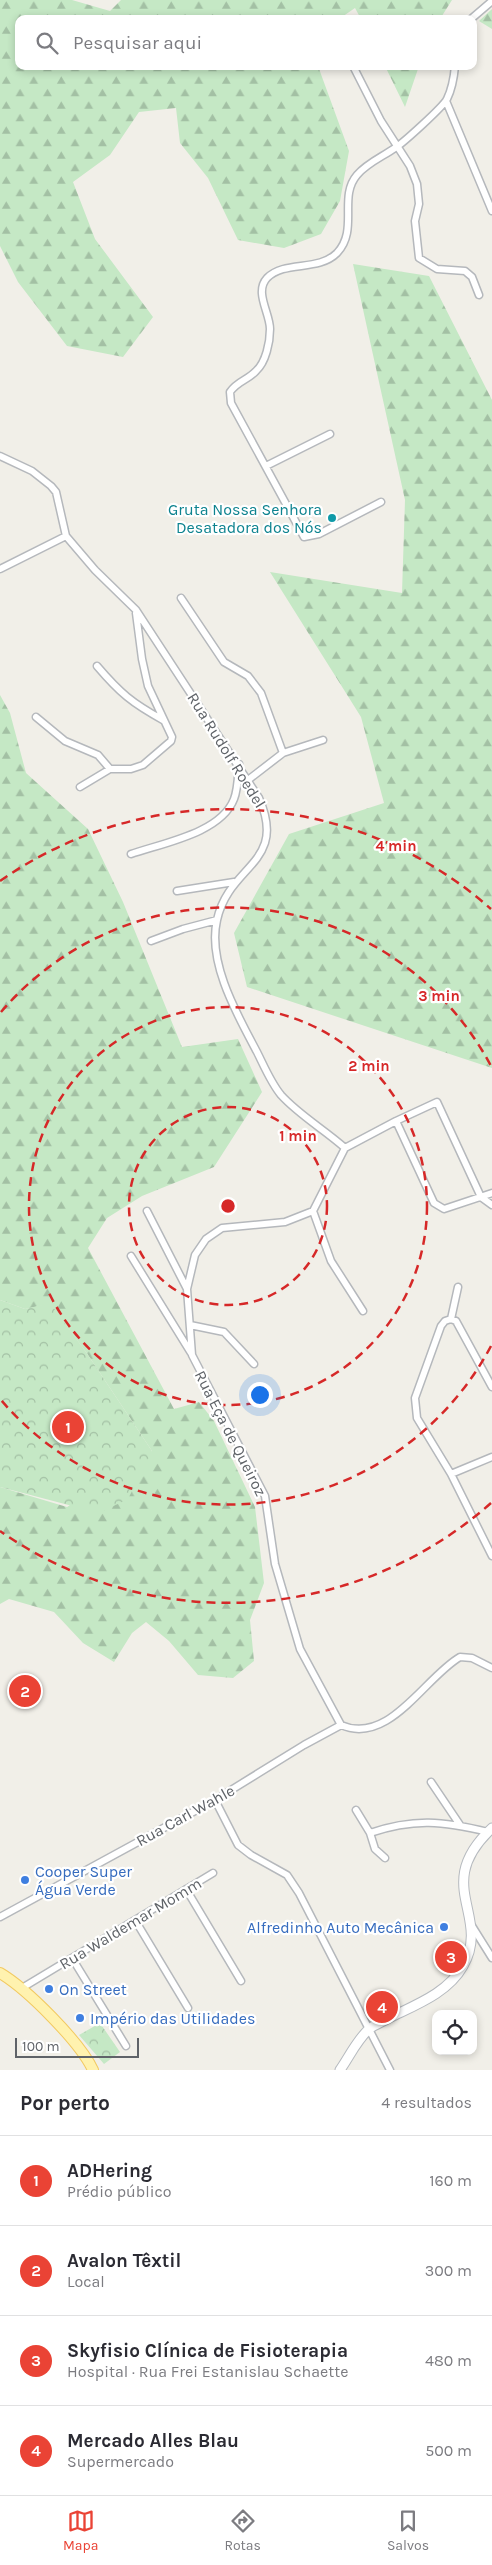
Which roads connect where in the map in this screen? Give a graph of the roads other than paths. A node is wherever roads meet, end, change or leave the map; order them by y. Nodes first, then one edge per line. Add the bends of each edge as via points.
1 (492, 1) edge
2 (476, 15) edge
3 (355, 70) edge
4 (454, 70) edge
5 (446, 101) junction
6 (397, 147) junction
7 (492, 211) edge
8 (479, 295) dead end
9 (330, 434) dead end
10 (0, 456) edge
11 (266, 466) junction
12 (382, 502) dead end
13 (66, 536) junction
14 (0, 569) edge
15 (181, 598) dead end
16 (136, 610) junction
17 (97, 666) dead end
18 (36, 717) dead end
19 (164, 720) junction
20 (324, 740) dead end
21 (283, 754) junction
22 (239, 764) junction
23 (110, 769) junction
24 (248, 780) junction
25 (80, 787) dead end
26 (132, 854) dead end
27 (234, 882) junction
28 (176, 891) dead end
29 (217, 920) junction
30 (151, 941) dead end
31 (396, 1120) junction
32 (345, 1148) junction
33 (492, 1193) edge
34 (481, 1196) junction
35 (492, 1204) edge
36 (147, 1211) dead end
37 (313, 1211) junction
38 (131, 1256) dead end
39 (458, 1287) dead end
40 (187, 1289) junction
41 (363, 1311) dead end
42 (451, 1319) junction
43 (190, 1326) junction
44 (192, 1355) junction
45 (254, 1364) dead end
46 (492, 1387) edge
47 (492, 1458) edge
48 (451, 1474) junction
49 (492, 1556) edge
50 (492, 1668) edge
51 (341, 1725) junction
52 (432, 1782) dead end
53 (215, 1800) junction
54 (356, 1810) dead end
55 (460, 1825) junction
56 (490, 1830) edge
57 (370, 1833) junction
58 (385, 1858) dead end
59 (212, 1873) dead end
60 (186, 1889) junction
61 (0, 1916) edge
62 (135, 1920) junction
63 (471, 1925) junction
64 (72, 1958) junction
65 (492, 1958) edge
66 (0, 1973) edge
67 (241, 1981) dead end
68 (22, 1988) junction
69 (188, 2008) dead end
70 (370, 2028) junction
71 (126, 2046) dead end
72 (93, 2070) edge
73 (340, 2070) edge
74 (390, 2070) edge

1 - 2 street
3 - 6 street
4 - 5 street
5 - 6 street
5 - 7 street
6 - 8 street via 410,166 416,184 419,204 415,221 420,258 437,269 464,272 472,277
6 - 11 street via 356,176 348,198 350,224 338,252 319,263 275,272 266,279 262,288 270,329 266,354 256,372 235,384 230,392 231,402
9 - 11 street
10 - 13 street, Rua Rudolf Roedel via 32,471 56,492
11 - 12 street via 304,537 319,534
13 - 14 street
13 - 16 street, Rua Rudolf Roedel
15 - 21 street via 224,662 248,676 261,694
16 - 19 street via 148,686
16 - 22 street, Rua Rudolf Roedel
17 - 19 street via 135,705
18 - 23 street via 65,741 98,755
19 - 23 street via 172,737 167,747 143,765 131,769
20 - 21 street
21 - 24 street
22 - 24 street, Rua Rudolf Roedel
22 - 26 street via 235,798 220,819 197,832
23 - 25 street
24 - 27 street, Rua Rudolf Roedel via 267,815 269,831 256,861
27 - 28 street
27 - 29 street, Rua Rudolf Roedel
29 - 30 street via 183,928
29 - 32 street, Rua Rudolf Roedel via 216,942 230,1000 271,1079 281,1095
31 - 32 street
31 - 34 street via 434,1203 444,1209
31 - 34 street via 437,1102
32 - 37 street
33 - 34 street
34 - 35 street
36 - 40 street
37 - 40 street, Rua Eça de Queiroz via 285,1222 222,1228 206,1239 194,1255
37 - 41 street via 331,1261
38 - 44 street
39 - 42 street
40 - 43 street, Rua Eça de Queiroz
42 - 46 street via 456,1321
42 - 48 street via 441,1326 414,1398 417,1418
43 - 44 street, Rua Eça de Queiroz
43 - 45 street via 224,1332
44 - 51 street, Rua Eça de Queiroz via 265,1496 275,1564 300,1648
47 - 48 street
48 - 49 street
50 - 51 street via 472,1658 460,1658 387,1721 364,1728
51 - 53 street, Rua Carl Wahle
52 - 55 street
53 - 61 street, Rua Carl Wahle
53 - 70 street via 238,1845 287,1875
54 - 57 street
55 - 56 street
55 - 57 street via 411,1822
56 - 63 main road via 466,1862 463,1875
57 - 58 street via 375,1849
59 - 60 street, Rua Waldemar Momm
60 - 62 street, Rua Waldemar Momm
60 - 67 street
62 - 64 street, Rua Waldemar Momm
62 - 69 street
63 - 65 street
63 - 70 main road via 464,1964 456,1976 435,1994
64 - 68 street, Rua Waldemar Momm
64 - 71 street
66 - 68 main road
68 - 72 main road via 83,2054
70 - 73 main road
70 - 74 street

